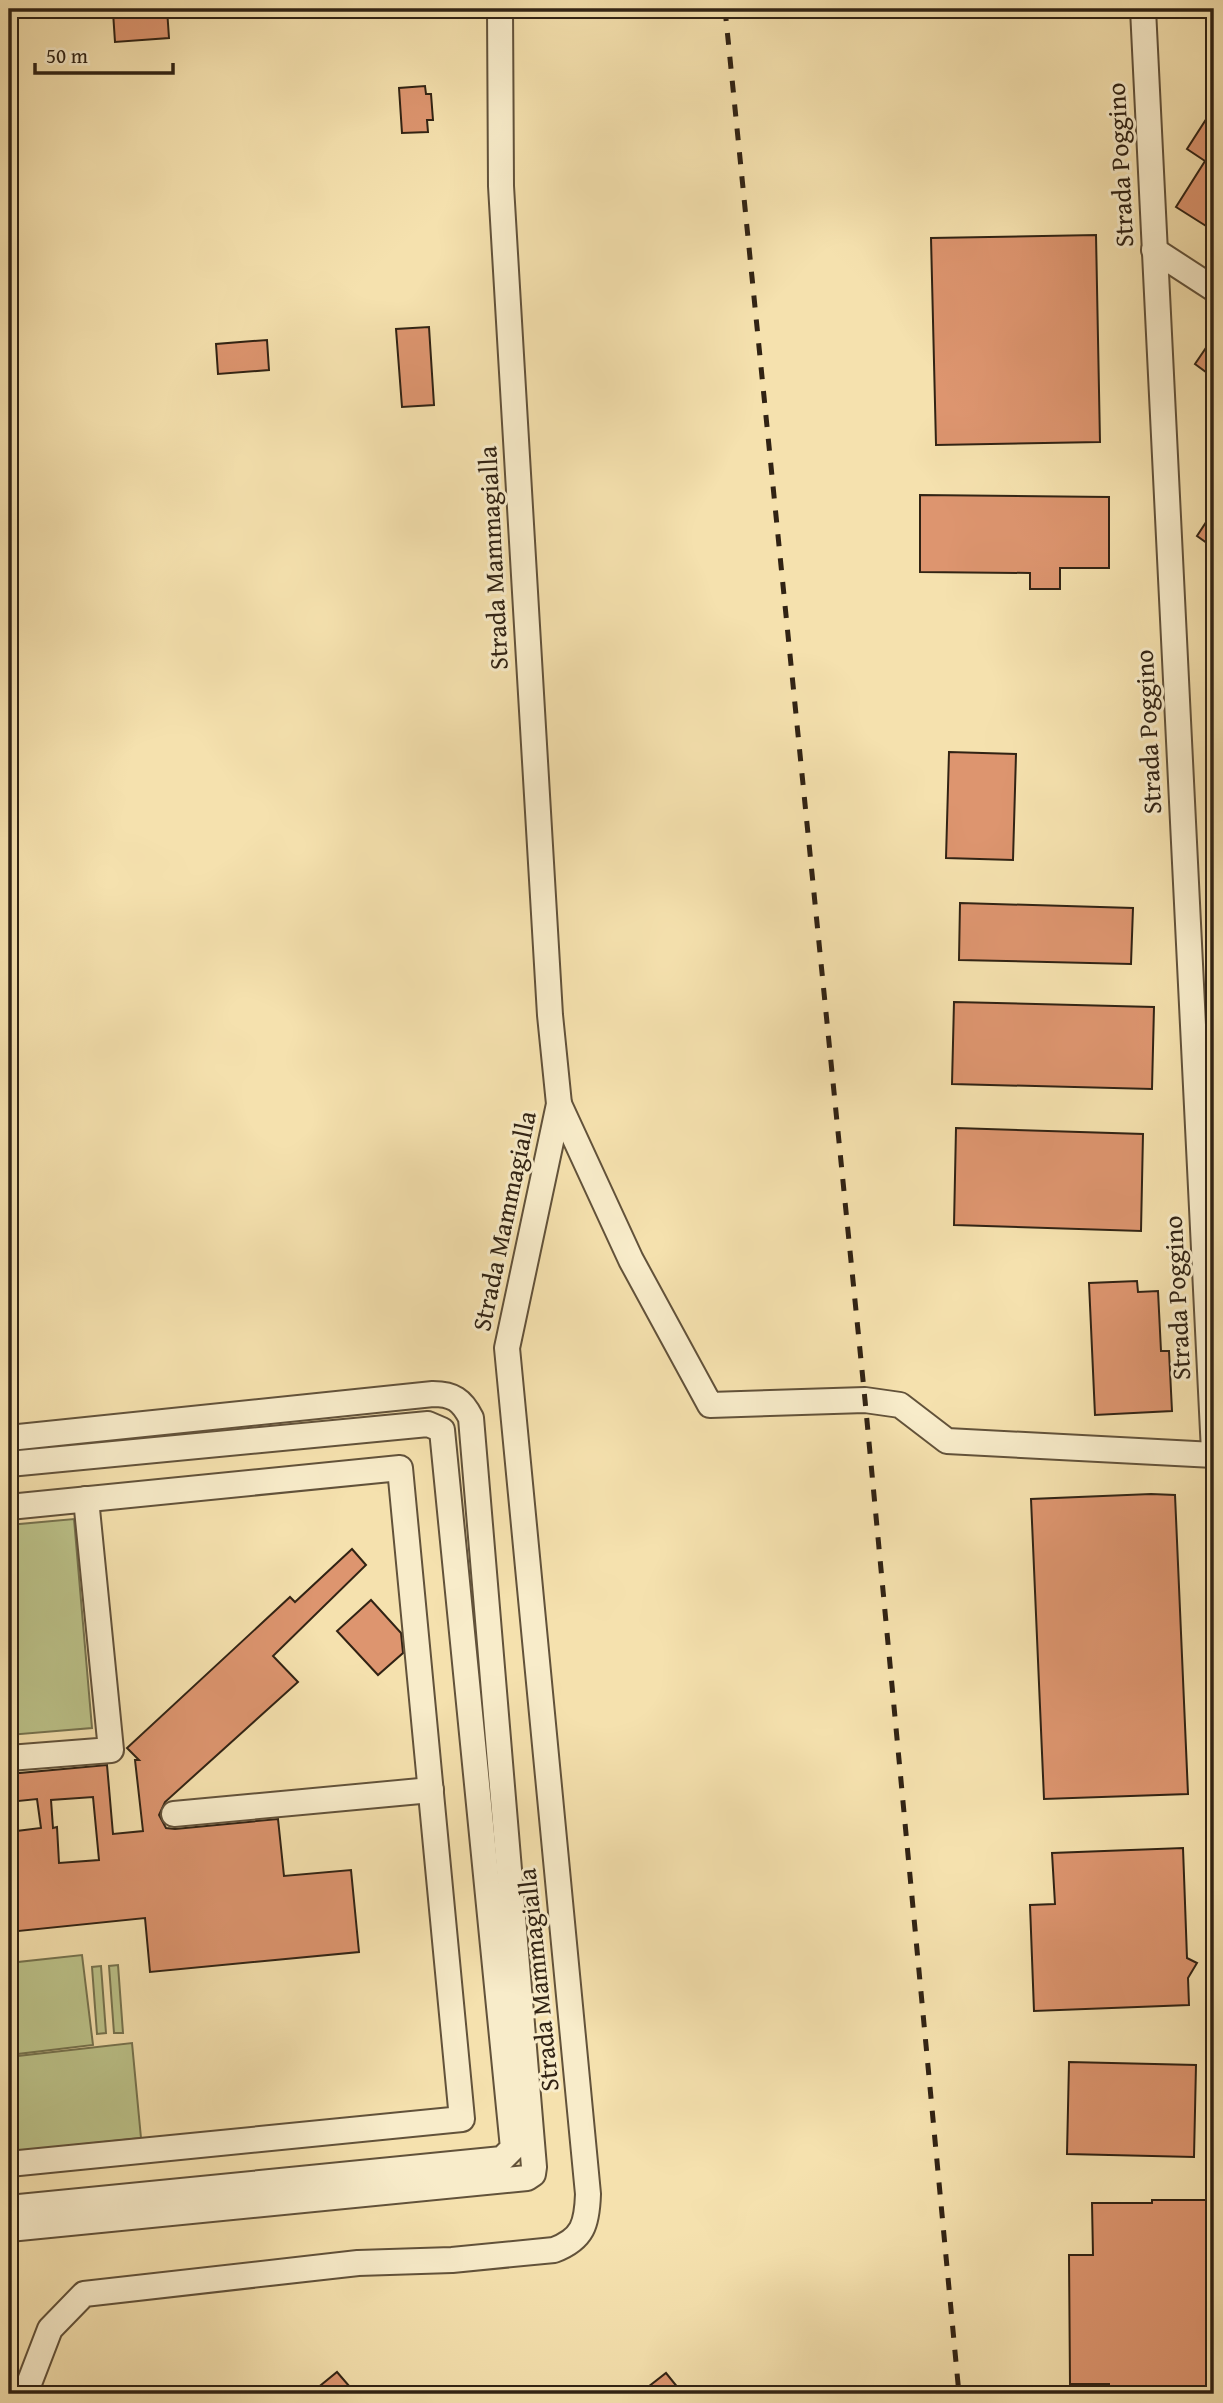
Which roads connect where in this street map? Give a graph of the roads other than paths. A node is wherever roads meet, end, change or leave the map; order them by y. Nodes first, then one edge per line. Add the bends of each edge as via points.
1 (499, 9) edge
2 (1143, 9) edge
3 (1154, 250) junction
4 (1214, 289) edge
5 (559, 1104) junction
6 (1206, 1119) edge
7 (9, 1438) edge
8 (1214, 1453) edge
9 (9, 1464) edge
10 (86, 1499) junction
11 (9, 1507) edge
12 (9, 1758) edge
13 (431, 1790) junction
14 (174, 1814) dead end
15 (9, 2164) edge
16 (9, 2208) edge
17 (9, 2228) edge
18 (24, 2394) edge

1 - 5 street, Strada Mammagialla via 500,186
2 - 3 street, Strada Poggino
3 - 4 street
3 - 6 street, Strada Poggino
5 - 8 street, Strada Mammagialla via 631,1260 710,1405 865,1400 900,1405 947,1441
5 - 18 street, Strada Mammagialla via 507,1348 589,2194 583,2227 567,2245 554,2250 358,2263 84,2294 50,2329
6 - 8 street, Strada Poggino
7 - 17 street via 432,1395 449,1394 463,1403 471,1418 534,2167 527,2178
9 - 16 street via 428,1423 442,1430 513,2148 502,2159
10 - 11 street
10 - 12 street via 111,1749
10 - 13 street via 400,1468
13 - 14 street
13 - 15 street via 462,2119

